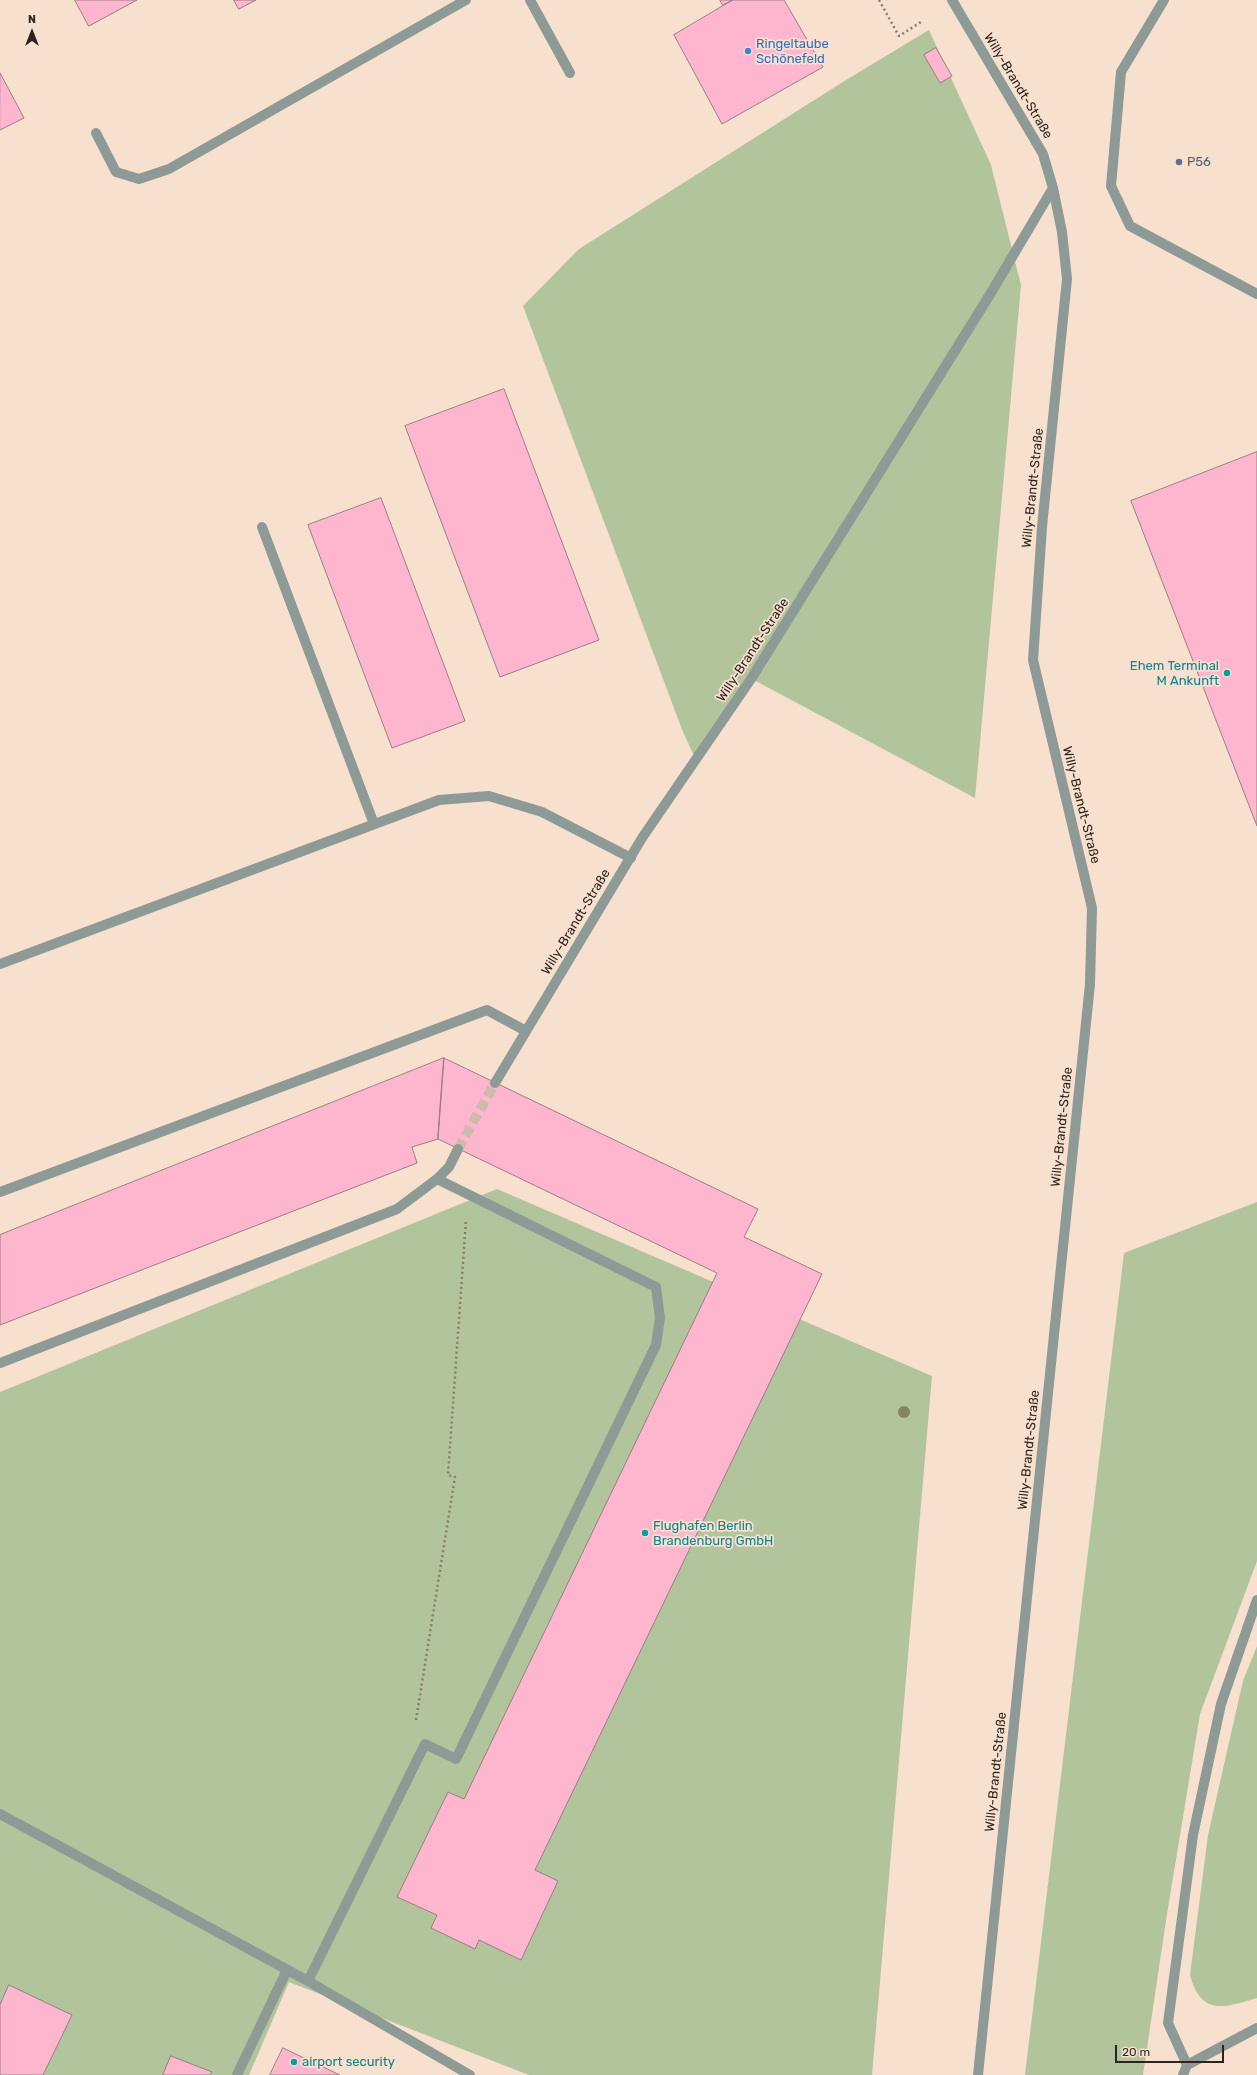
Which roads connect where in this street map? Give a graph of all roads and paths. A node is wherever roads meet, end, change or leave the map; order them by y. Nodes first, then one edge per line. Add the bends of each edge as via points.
1 (466, 0) edge
2 (530, 0) edge
3 (879, 0) edge
4 (952, 0) edge
5 (1164, 0) edge
6 (921, 22) dead end
7 (570, 73) dead end
8 (96, 133) dead end
9 (1053, 188) junction
10 (1257, 294) edge
11 (262, 527) dead end
12 (374, 824) junction
13 (631, 858) junction
14 (0, 964) edge
15 (526, 1031) junction
16 (495, 1083) tunnel mouth
17 (458, 1149) tunnel mouth
18 (437, 1179) junction
19 (0, 1192) edge
20 (467, 1194) junction
21 (0, 1363) edge
22 (1257, 1600) edge
23 (425, 1744) junction
24 (0, 1814) edge
25 (287, 1970) junction
26 (308, 1982) junction
27 (1257, 2028) edge
28 (1187, 2065) junction
29 (237, 2075) edge
30 (470, 2075) edge
31 (978, 2075) edge
32 (1183, 2075) edge

1 - 8 street via 169,169 140,179 116,172
2 - 7 street
3 - 6 path via 899,36
4 - 9 street, Willy-Brandt-Straße via 1043,154
5 - 10 street via 1121,72 1111,186 1130,226
9 - 13 street, Willy-Brandt-Straße via 990,296 751,679
9 - 31 street, Willy-Brandt-Straße via 1062,232 1067,278 1042,527 1032,660 1092,908 1090,984
11 - 12 street
12 - 13 street via 439,800 488,796 542,812
12 - 14 street
13 - 15 street, Willy-Brandt-Straße
15 - 16 street, Willy-Brandt-Straße
15 - 19 street via 487,1010
17 - 18 street via 449,1167
18 - 20 street
18 - 21 street via 397,1209
20 - 23 path via 448,1475 455,1477 415,1728
20 - 23 street via 656,1287 660,1318 656,1345 456,1759
22 - 28 street via 1221,1704 1193,1835 1168,2023
23 - 26 street
24 - 25 street
25 - 26 street
25 - 29 street
26 - 30 street
27 - 28 street
28 - 32 street

